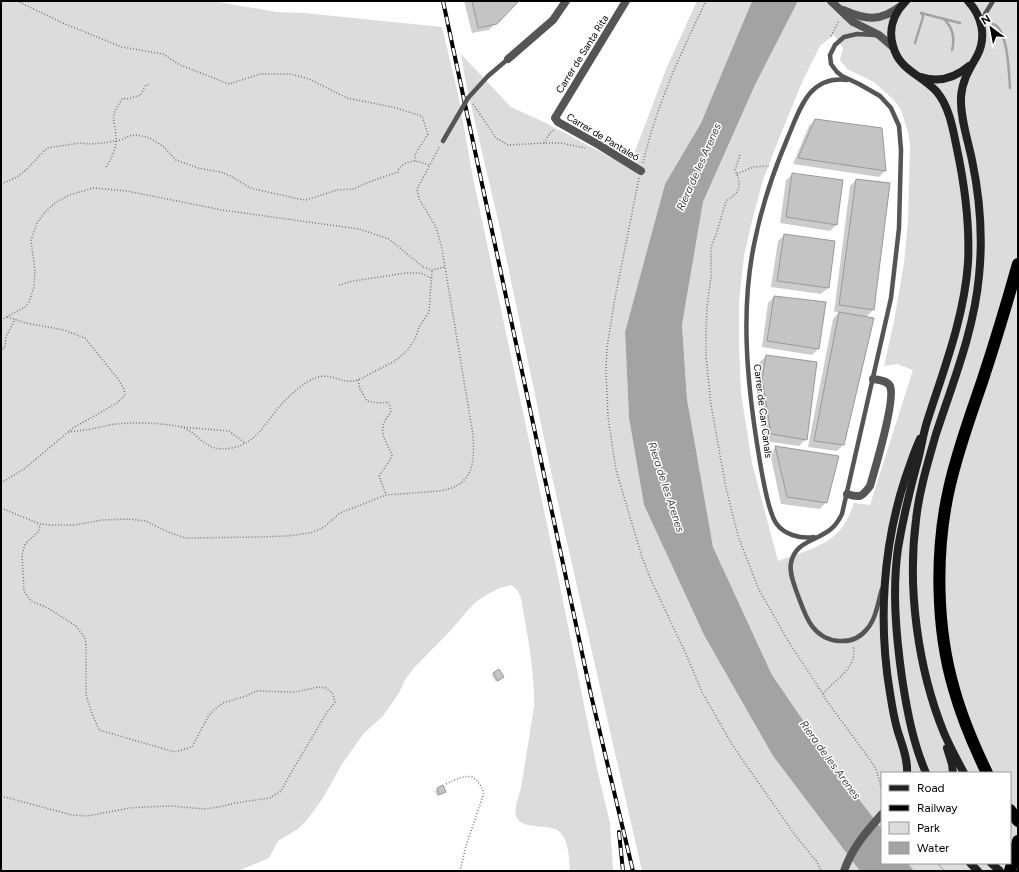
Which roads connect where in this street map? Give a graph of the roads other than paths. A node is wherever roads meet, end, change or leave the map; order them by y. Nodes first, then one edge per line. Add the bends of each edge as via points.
1 (566, 1) edge
2 (626, 1) edge
3 (968, 1) edge
4 (993, 1) edge
5 (832, 2) edge
6 (904, 3) edge
7 (840, 9) junction
8 (982, 28) junction
9 (879, 36) junction
10 (893, 47) junction
11 (508, 59) joint
12 (972, 63) junction
13 (913, 74) junction
14 (852, 81) junction
15 (555, 118) joint
16 (443, 141) road end
17 (641, 171) road end
18 (1018, 264) edge
19 (873, 379) junction
20 (926, 427) junction
21 (847, 494) junction
22 (818, 537) junction
23 (886, 578) junction
24 (944, 733) junction
25 (908, 772) edge
26 (926, 772) edge
27 (953, 772) edge
28 (964, 772) edge
29 (987, 772) edge
30 (1011, 811) edge
31 (881, 815) edge
32 (881, 819) edge
33 (1018, 821) edge
34 (874, 823) junction
35 (1018, 842) edge
36 (1011, 847) edge
37 (1018, 856) edge
38 (992, 864) edge
39 (844, 871) edge
40 (1000, 871) edge
41 (1010, 871) edge

1 - 11 street via 553,20
2 - 15 street, Carrer de Santa Rita
3 - 8 main road via 975,10
4 - 8 lane via 985,14
5 - 7 street
6 - 7 street via 887,15 867,18
6 - 10 main road via 894,19 891,38
7 - 9 street via 853,22
8 - 12 main road via 981,46
9 - 10 street
9 - 14 lane, Carrer de Can Canals via 850,35 838,41 831,51 830,60 834,68
10 - 13 main road via 901,63
11 - 16 lane, bridge via 468,98
12 - 13 main road via 957,75 942,80
12 - 24 main road via 962,85 961,101 980,211 981,243 975,308 923,480 914,540 913,581 919,639
13 - 20 main road via 937,93 949,115 964,186 968,232 966,276 960,316
14 - 19 lane, Carrer de Can Canals via 886,101 897,119 901,133 899,228 891,298
14 - 22 lane, Carrer de Can Canals via 841,79 820,85 809,93 799,111 776,167 764,206 750,272 748,378 761,467 774,518 777,525 792,535
15 - 17 street, Carrer de Pantaleó
18 - 29 highway via 955,464 948,490 940,548 940,603 947,660 962,714
19 - 21 lane, Carrer de Can Canals
19 - 21 street via 886,382 890,386 889,412 870,486 864,495 856,497
20 - 23 main road via 914,450 896,509
20 - 26 main road via 898,549 895,603 905,700 913,738
21 - 22 lane, Carrer de Can Canals via 836,525
22 - 23 lane, Carrer de Can Canals via 796,551 791,563 792,577 805,613 812,626 825,637 845,642 863,634 871,624
23 - 25 main road via 886,672
24 - 27 main road
24 - 28 main road
30 - 33 highway
31 - 34 street
32 - 34 street
34 - 39 street via 857,844
35 - 41 highway, bridge
36 - 37 main road
38 - 40 main road

